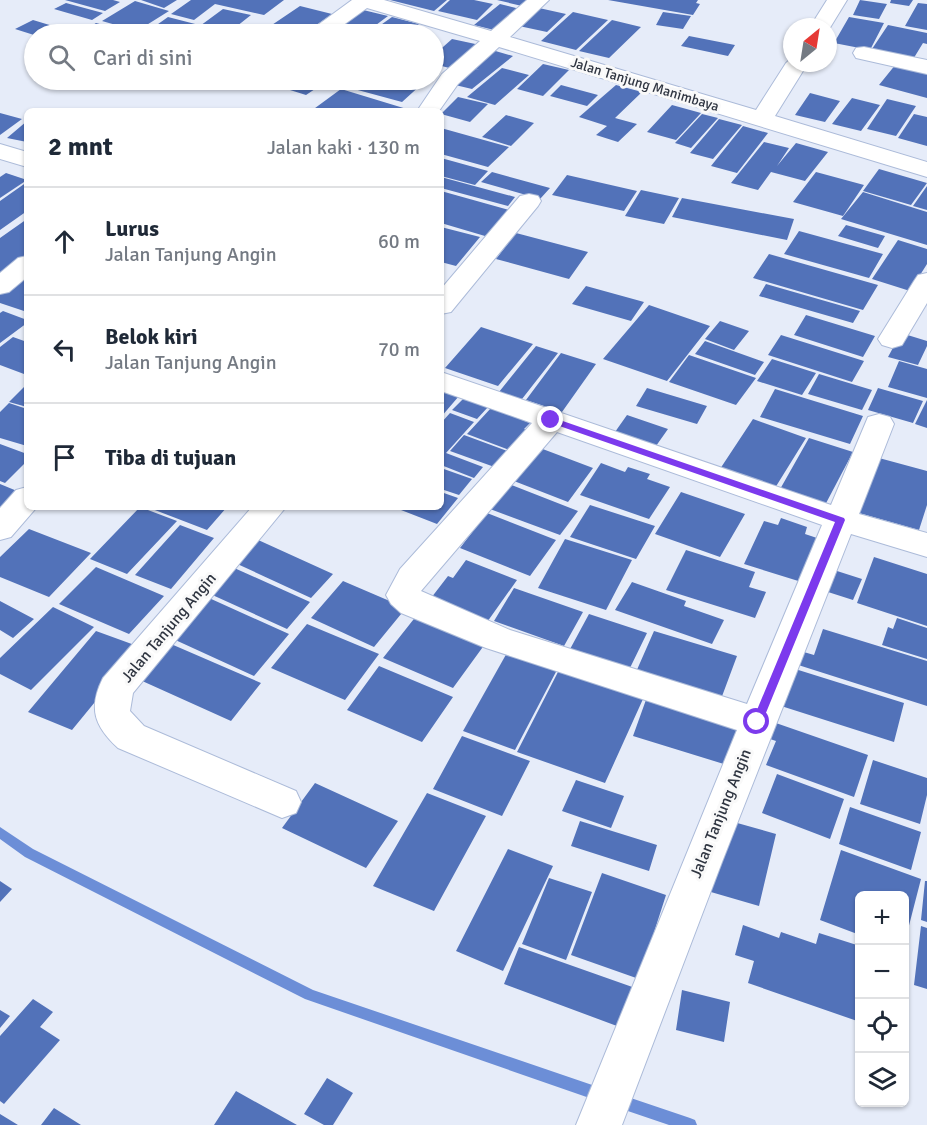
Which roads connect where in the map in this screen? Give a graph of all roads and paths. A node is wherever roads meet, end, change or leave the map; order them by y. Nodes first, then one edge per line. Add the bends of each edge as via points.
1 (363, 0) edge
2 (539, 0) edge
3 (837, 0) edge
4 (826, 18) edge
5 (331, 24) edge
6 (443, 24) edge
7 (444, 24) edge
8 (496, 40) junction
9 (864, 53) dead end
10 (927, 68) edge
11 (791, 72) edge
12 (444, 88) edge
13 (442, 90) edge
14 (430, 108) edge
15 (762, 119) junction
16 (0, 151) edge
17 (24, 159) edge
18 (925, 167) edge
19 (529, 201) dead end
20 (24, 266) edge
21 (0, 286) edge
22 (924, 293) edge
23 (444, 302) edge
24 (892, 339) dead end
25 (444, 382) edge
26 (551, 420) junction
27 (879, 424) dead end
28 (24, 501) edge
29 (267, 510) edge
30 (840, 520) junction
31 (0, 529) edge
32 (927, 545) edge
33 (757, 722) junction
34 (282, 802) dead end
35 (599, 1125) edge

1 - 5 street
1 - 6 street, Jalan Tanjung Manimbaya
2 - 8 street
3 - 4 street
7 - 8 street, Jalan Tanjung Manimbaya
8 - 12 street
8 - 15 street, Jalan Tanjung Manimbaya
9 - 10 street
11 - 15 street
13 - 14 street
15 - 18 street, Jalan Tanjung Manimbaya
16 - 17 street
19 - 23 street
20 - 21 street
22 - 24 street
25 - 26 street
26 - 30 street
26 - 33 street via 412,578 404,595 413,604 498,639
27 - 30 street, Jalan Tanjung Angin
28 - 31 street
29 - 34 street, Jalan Tanjung Angin via 116,688 110,707 115,723 132,737
30 - 32 street
30 - 33 street, Jalan Tanjung Angin
33 - 35 street, Jalan Tanjung Angin

